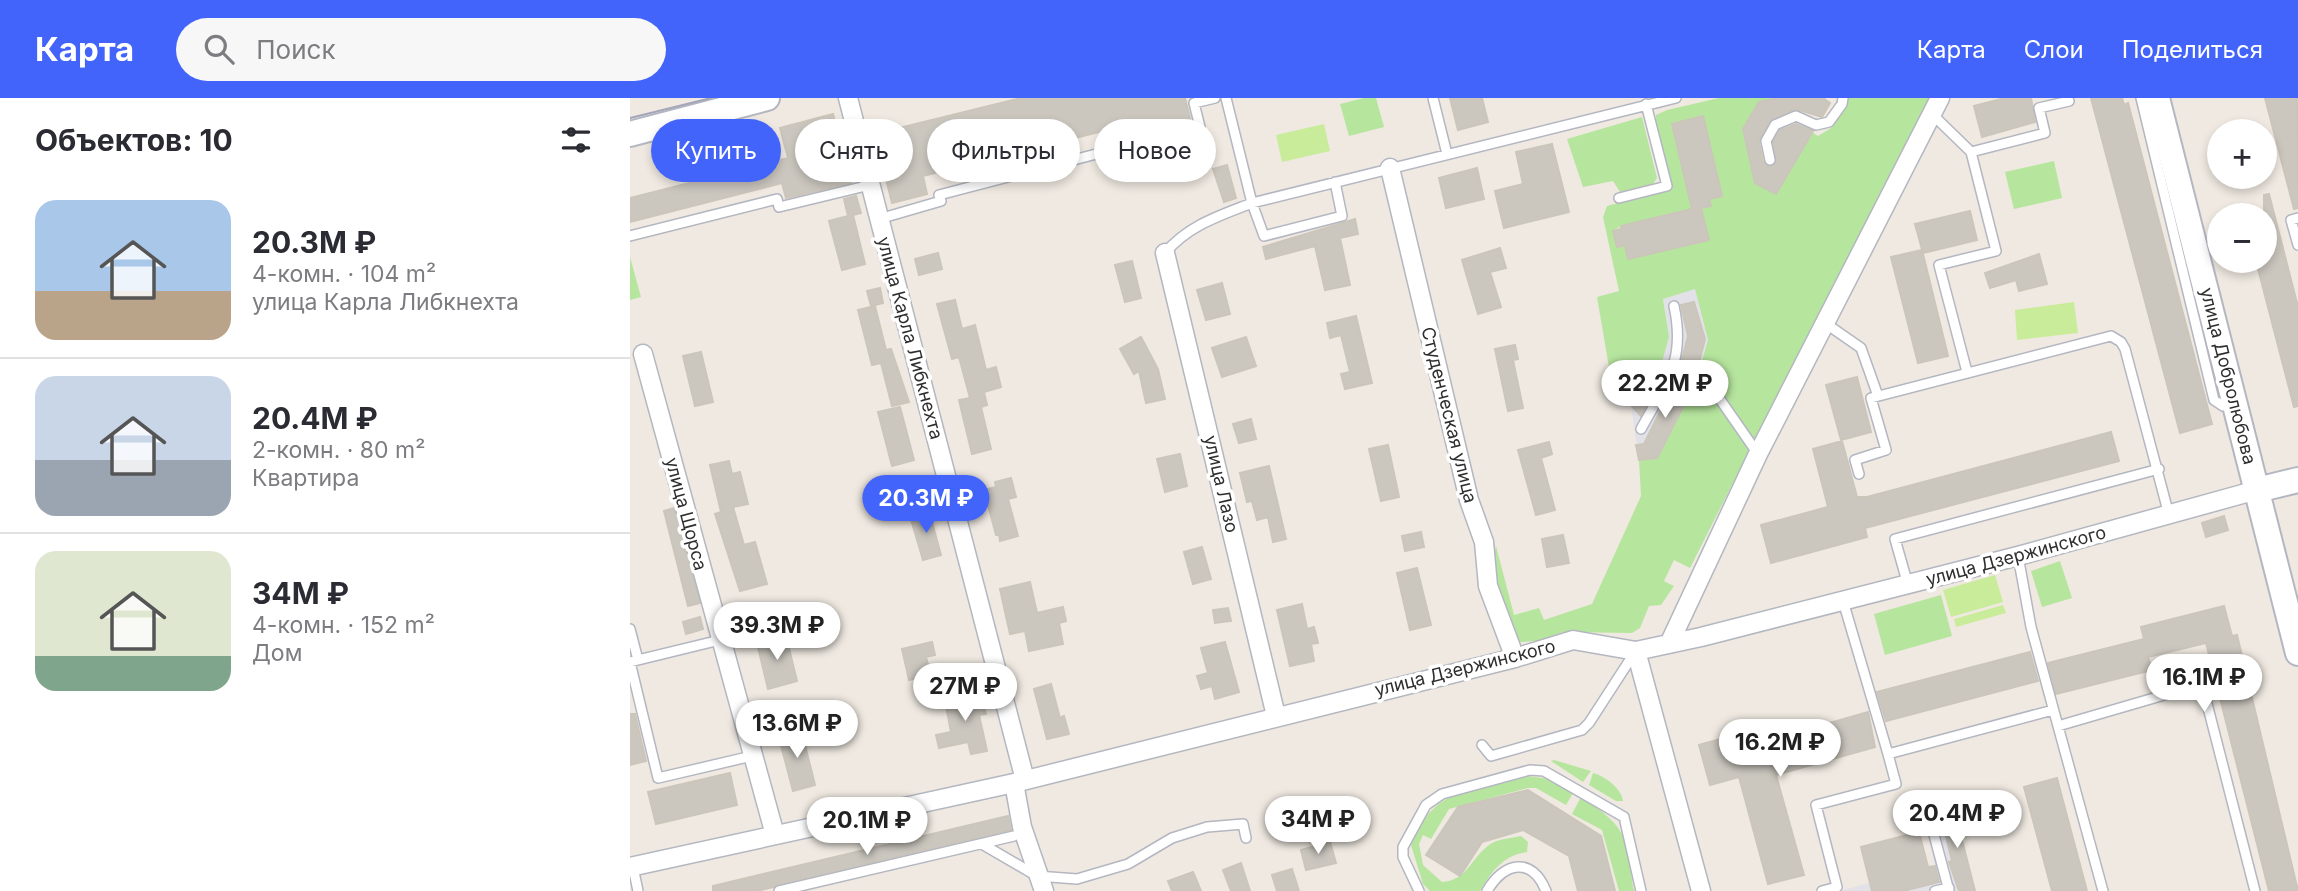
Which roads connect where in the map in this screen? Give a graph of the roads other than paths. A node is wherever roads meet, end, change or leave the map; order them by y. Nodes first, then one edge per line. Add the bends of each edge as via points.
1 (767, 98) edge
2 (848, 98) edge
3 (1215, 98) edge
4 (1226, 98) edge
5 (1433, 98) edge
6 (1676, 98) edge
7 (1843, 98) edge
8 (2141, 98) edge
9 (2157, 98) edge
10 (2069, 101) dead end
11 (1646, 104) junction
12 (1936, 106) edge
13 (630, 134) edge
14 (1970, 152) junction
15 (1447, 154) junction
16 (1770, 160) dead end
17 (1390, 168) junction
18 (1335, 182) junction
19 (870, 185) junction
20 (1619, 198) dead end
21 (1252, 203) junction
22 (2298, 218) edge
23 (879, 219) junction
24 (630, 236) edge
25 (2298, 245) edge
26 (1165, 253) joint
27 (1674, 306) dead end
28 (1825, 323) junction
29 (643, 354) dead end
30 (1674, 368) junction
31 (1967, 372) junction
32 (1878, 396) junction
33 (2234, 402) junction
34 (1641, 429) dead end
35 (1758, 454) junction
36 (2159, 469) junction
37 (1859, 474) dead end
38 (2298, 480) edge
39 (2257, 491) junction
40 (2169, 515) junction
41 (2018, 556) junction
42 (1908, 585) junction
43 (1843, 601) junction
44 (630, 629) edge
45 (720, 640) junction
46 (1670, 642) junction
47 (1636, 651) junction
48 (2298, 653) edge
49 (1515, 658) junction
50 (633, 662) edge
51 (2053, 710) junction
52 (1276, 716) junction
53 (2058, 726) junction
54 (1482, 745) dead end
55 (1888, 754) junction
56 (752, 756) junction
57 (1019, 782) junction
58 (1929, 816) dead end
59 (775, 835) junction
60 (1014, 836) dead end
61 (1246, 838) dead end
62 (982, 844) junction
63 (631, 867) edge
64 (1041, 884) edge
65 (1949, 889) edge
66 (638, 891) edge
67 (779, 891) edge
68 (1419, 891) edge
69 (1488, 891) edge
70 (1546, 891) edge
71 (1641, 891) edge
72 (1701, 891) edge
73 (1822, 891) edge
74 (1935, 891) edge
75 (2103, 891) edge
76 (2255, 891) edge

1 - 13 street
2 - 19 street, улица Карла Либкнехта
3 - 23 lane via 1194,103 1200,127 939,195 941,201
4 - 21 lane
5 - 15 lane
6 - 11 lane
7 - 16 lane via 1829,122 1816,125 1796,116 1775,125 1766,141
8 - 33 lane via 2214,400 2223,406
9 - 33 street, улица Добролюбова
10 - 14 lane via 2039,108 2045,133
11 - 15 lane
11 - 20 lane via 1667,186
12 - 14 lane
12 - 28 street
14 - 31 lane via 1996,251 1939,265
15 - 17 lane
17 - 18 lane
17 - 49 street, Студенческая улица via 1469,500 1484,542 1488,586
18 - 21 lane
18 - 21 lane via 1342,216 1264,236
19 - 23 street, улица Карла Либкнехта
19 - 24 lane via 779,207 777,198
21 - 26 lane via 1203,222 1180,236
22 - 25 lane via 2291,220
23 - 57 street, улица Карла Либкнехта
26 - 52 street, улица Лазо
27 - 30 lane via 1680,334
28 - 32 lane via 1861,348
28 - 35 street
29 - 45 street, улица Щорса
30 - 34 lane
30 - 35 lane via 1708,382
31 - 32 lane
31 - 36 lane via 2095,338 2116,338 2125,349
32 - 37 lane via 1871,398 1886,450 1855,460
33 - 39 street, улица Добролюбова
35 - 46 street
36 - 40 lane
36 - 42 lane via 1895,538
38 - 39 street, улица Дзержинского
39 - 40 street, улица Дзержинского
39 - 48 street, улица Добролюбова
40 - 41 street, улица Дзержинского
41 - 42 street, улица Дзержинского
41 - 51 lane
42 - 43 street, улица Дзержинского
43 - 46 street, улица Дзержинского
43 - 55 lane
44 - 50 lane
45 - 50 lane
45 - 56 street, улица Щорса
46 - 47 street, улица Дзержинского
47 - 49 street, улица Дзержинского via 1573,640
47 - 54 lane via 1581,730 1491,756
47 - 72 street
49 - 52 street, улица Дзержинского
50 - 56 lane via 657,778
51 - 53 lane
51 - 55 lane
52 - 57 street, улица Дзержинского
53 - 75 lane
53 - 76 lane via 2202,684
55 - 73 lane via 1896,784 1816,806 1837,887
56 - 59 street, улица Щорса
57 - 59 street, улица Дзержинского
57 - 64 street, улица Карла Либкнехта via 1022,828
58 - 65 lane
59 - 63 street, улица Дзержинского
60 - 62 lane
61 - 64 lane via 1243,824 1207,827 1172,838 1128,864
62 - 64 lane
62 - 67 lane
63 - 66 lane
65 - 74 lane
68 - 71 lane via 1403,857 1403,846 1426,805 1442,794 1530,770 1544,771 1624,817
69 - 70 lane via 1495,877 1512,866 1530,869 1541,878

